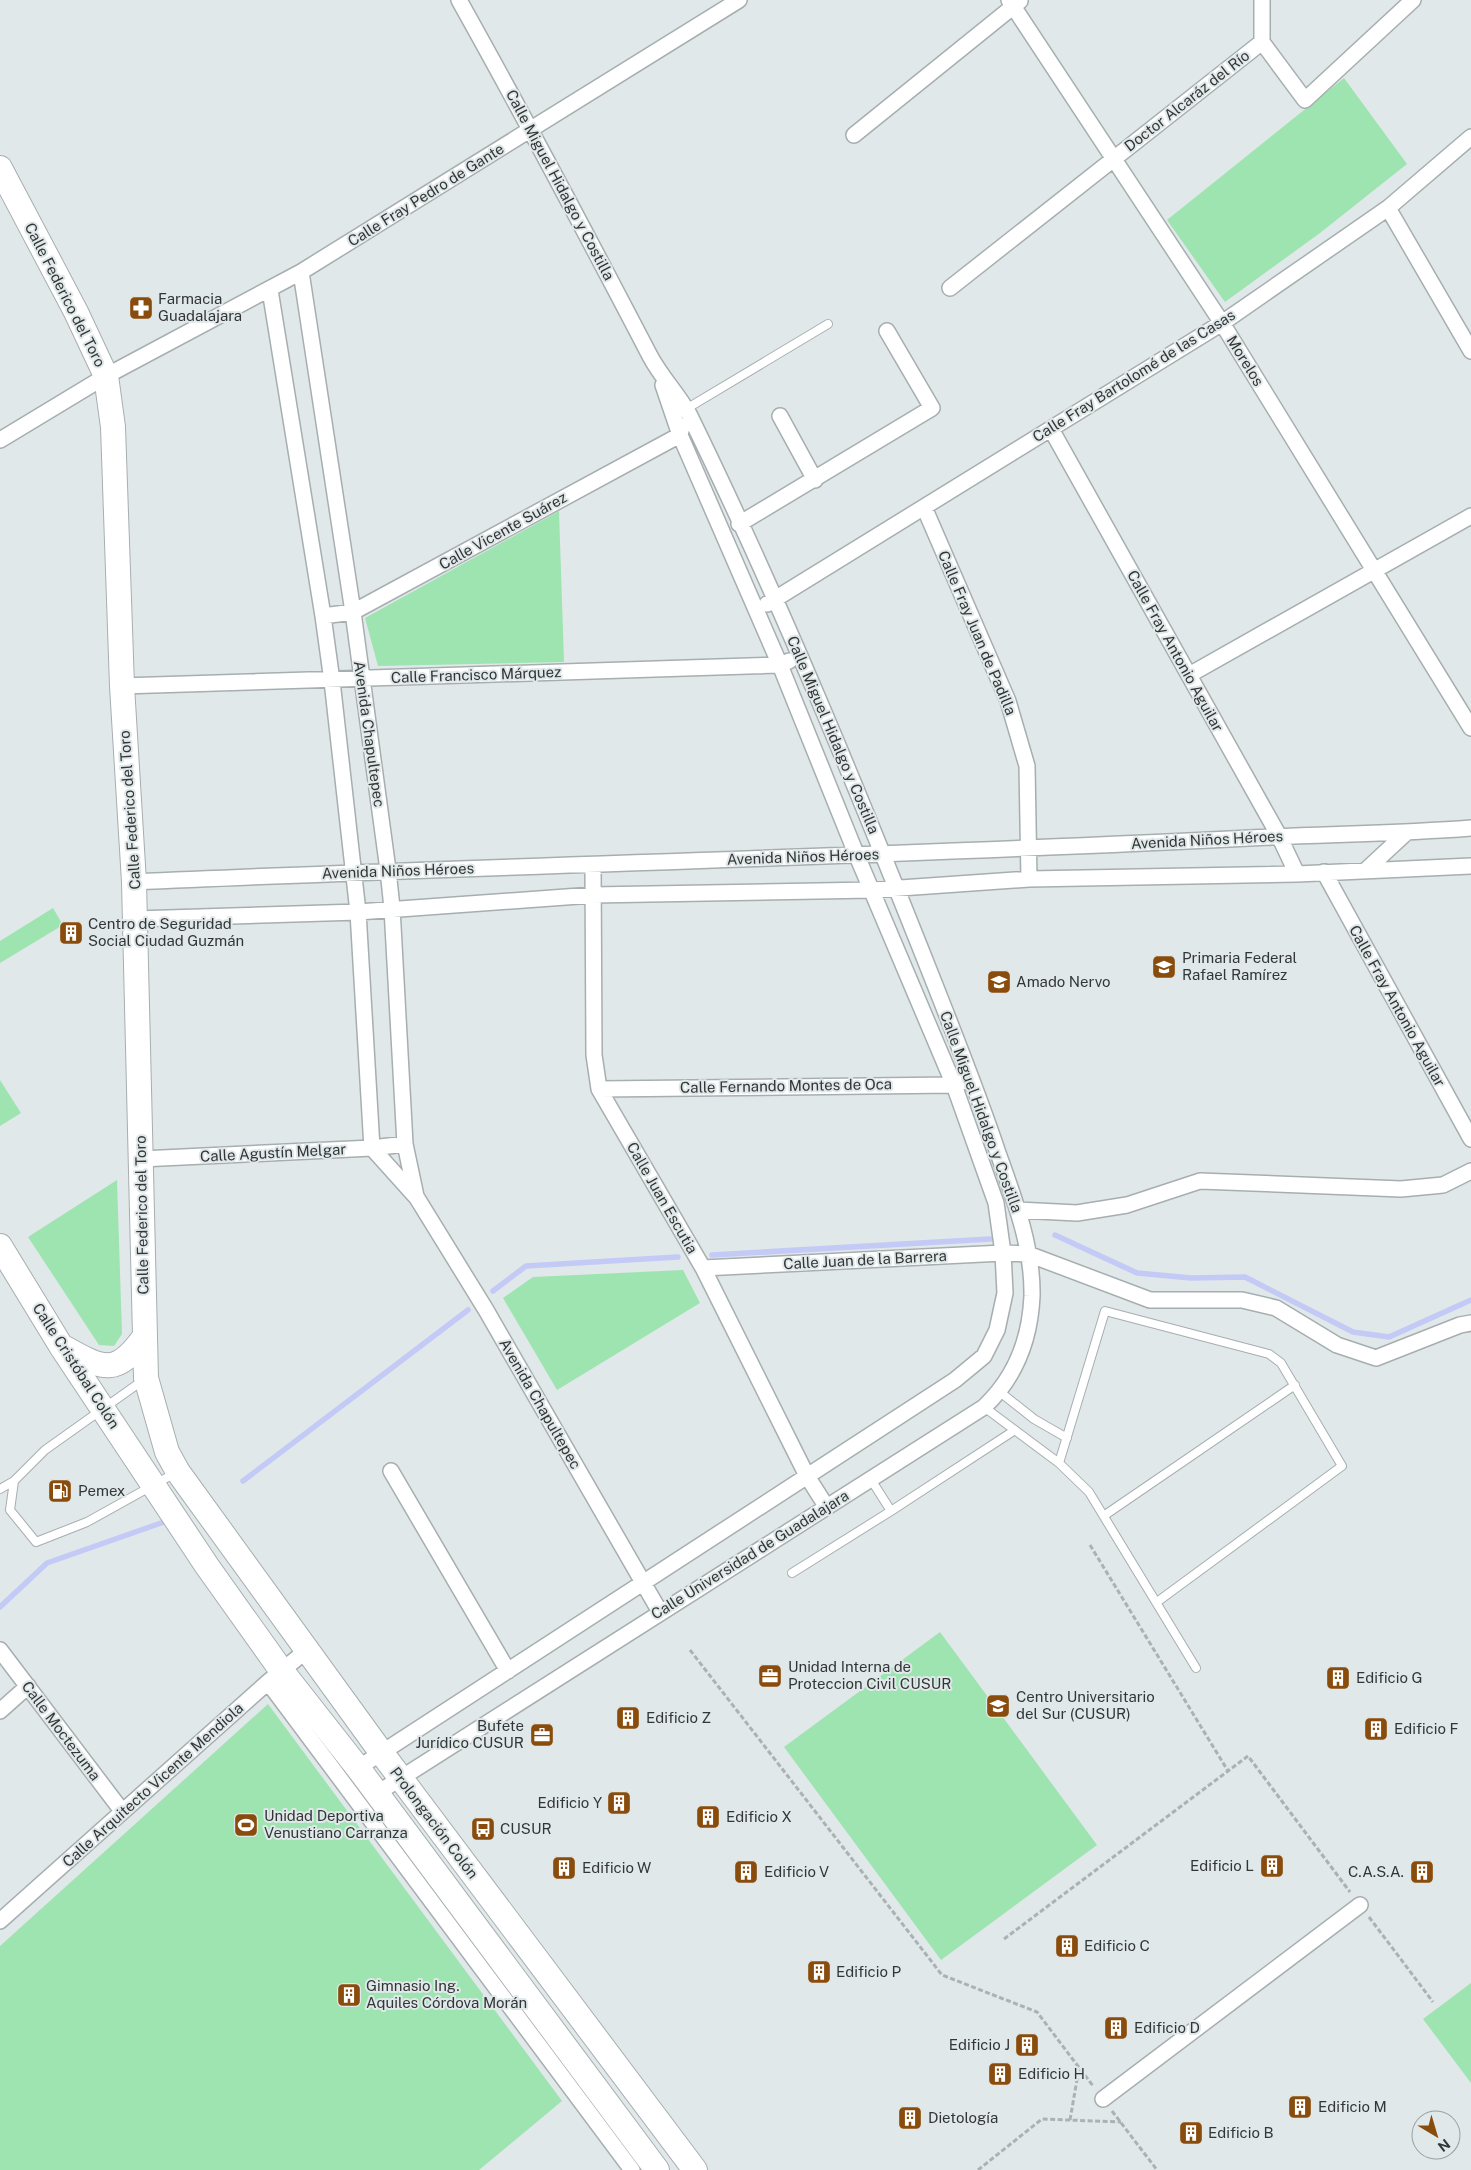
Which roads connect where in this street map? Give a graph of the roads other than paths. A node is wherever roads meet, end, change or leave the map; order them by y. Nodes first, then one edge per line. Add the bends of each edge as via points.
1 (459, 0) edge
2 (739, 0) edge
3 (1262, 0) edge
4 (1413, 0) edge
5 (1015, 2) edge
6 (1262, 42) junction
7 (532, 130) junction
8 (854, 135) dead end
9 (1471, 138) edge
10 (1112, 159) junction
11 (0, 168) edge
12 (1388, 208) junction
13 (301, 272) junction
14 (950, 288) dead end
15 (270, 290) junction
16 (1222, 323) junction
17 (828, 324) dead end
18 (888, 331) dead end
19 (1471, 351) edge
20 (658, 371) junction
21 (106, 376) junction
22 (686, 409) junction
23 (780, 416) dead end
24 (1051, 429) junction
25 (680, 435) junction
26 (0, 440) edge
27 (816, 480) junction
28 (924, 507) junction
29 (1471, 516) edge
30 (739, 524) junction
31 (1374, 570) junction
32 (774, 600) junction
33 (757, 610) junction
34 (353, 612) junction
35 (324, 616) junction
36 (799, 657) junction
37 (780, 665) junction
38 (1189, 675) junction
39 (332, 680) junction
40 (361, 680) junction
41 (122, 686) junction
42 (1471, 728) edge
43 (1471, 828) edge
44 (1406, 833) junction
45 (1279, 836) junction
46 (1030, 849) junction
47 (884, 854) junction
48 (858, 856) junction
49 (593, 865) junction
50 (1471, 866) edge
51 (388, 870) junction
52 (1365, 871) junction
53 (354, 872) junction
54 (1324, 872) junction
55 (1297, 874) junction
56 (1029, 880) junction
57 (134, 882) junction
58 (897, 888) junction
59 (872, 890) junction
60 (593, 895) junction
61 (392, 908) junction
62 (358, 912) junction
63 (136, 919) junction
64 (972, 1078) junction
65 (954, 1084) junction
66 (599, 1089) junction
67 (1471, 1139) edge
68 (405, 1144) junction
69 (372, 1148) junction
70 (141, 1159) junction
71 (1471, 1172) edge
72 (417, 1198) junction
73 (1018, 1210) junction
74 (0, 1246) edge
75 (1003, 1254) junction
76 (1028, 1254) junction
77 (703, 1268) junction
78 (1471, 1323) edge
79 (145, 1336) junction
80 (62, 1346) junction
81 (146, 1378) junction
82 (1295, 1386) junction
83 (1000, 1392) junction
84 (984, 1406) junction
85 (103, 1409) junction
86 (1015, 1430) junction
87 (1067, 1438) junction
88 (1059, 1463) junction
89 (391, 1471) dead end
90 (178, 1472) junction
91 (807, 1476) junction
92 (870, 1478) junction
93 (14, 1481) junction
94 (153, 1486) junction
95 (0, 1489) edge
96 (826, 1506) junction
97 (892, 1511) junction
98 (1105, 1515) junction
99 (792, 1573) dead end
100 (643, 1584) junction
101 (1157, 1602) junction
102 (660, 1612) junction
103 (0, 1650) edge
104 (307, 1650) junction
105 (1196, 1668) dead end
106 (508, 1671) junction
107 (275, 1676) junction
108 (28, 1686) junction
109 (0, 1711) edge
110 (381, 1752) junction
111 (358, 1768) junction
112 (401, 1778) junction
113 (376, 1794) junction
114 (122, 1812) junction
115 (1360, 1905) road end
116 (0, 1921) edge
117 (1103, 2099) dead end
118 (632, 2170) edge
119 (657, 2170) edge
120 (695, 2170) edge

1 - 7 street, Calle Miguel Hidalgo y Costilla
2 - 7 street, Calle Fray Pedro de Gante
3 - 6 street
4 - 6 street via 1305,100
5 - 8 street
5 - 10 street, Morelos
6 - 10 street, Doctor Alcaráz del Río
7 - 13 street, Calle Fray Pedro de Gante
7 - 20 street, Calle Miguel Hidalgo y Costilla
9 - 12 street, Calle Fray Bartolomé de las Casas
10 - 14 street, Doctor Alcaráz del Río
10 - 16 street, Morelos
11 - 21 main road, Calle Federico del Toro
12 - 16 street, Calle Fray Bartolomé de las Casas
12 - 19 street
13 - 15 street, Calle Fray Pedro de Gante
13 - 34 street, Avenida Chapultepec
15 - 21 street, Calle Fray Pedro de Gante
15 - 35 street, Avenida Chapultepec
16 - 24 street, Calle Fray Bartolomé de las Casas
16 - 31 street, Morelos
17 - 22 lane
18 - 27 street via 932,408
20 - 22 street, Calle Miguel Hidalgo y Costilla
20 - 25 street, Calle Miguel Hidalgo y Costilla
21 - 26 street, Calle Fray Pedro de Gante
21 - 41 main road, Calle Federico del Toro via 113,427
22 - 25 street
22 - 30 street, Calle Miguel Hidalgo y Costilla
23 - 27 street
24 - 28 street, Calle Fray Bartolomé de las Casas
24 - 38 street, Calle Fray Antonio Aguilar
25 - 33 street, Calle Miguel Hidalgo y Costilla
25 - 34 street, Calle Vicente Suárez
27 - 30 street
28 - 32 street, Calle Fray Bartolomé de las Casas
28 - 46 street, Calle Fray Juan de Padilla via 1008,701 1027,766
29 - 31 street
30 - 32 street, Calle Miguel Hidalgo y Costilla
31 - 38 street
31 - 42 street, Morelos
32 - 33 street, Calle Fray Bartolomé de las Casas
32 - 36 street, Calle Miguel Hidalgo y Costilla
33 - 37 street, Calle Miguel Hidalgo y Costilla
34 - 35 street, Calle Vicente Suárez
34 - 40 street, Avenida Chapultepec
35 - 39 street, Avenida Chapultepec
36 - 37 street, Calle Francisco Márquez
36 - 47 street, Calle Miguel Hidalgo y Costilla
37 - 40 street, Calle Francisco Márquez
37 - 48 street, Calle Miguel Hidalgo y Costilla
38 - 45 street, Calle Fray Antonio Aguilar
39 - 40 street, Calle Francisco Márquez
39 - 41 street, Calle Francisco Márquez
39 - 53 street, Avenida Chapultepec
40 - 51 street, Avenida Chapultepec
41 - 57 main road, Calle Federico del Toro
43 - 44 street, Avenida Niños Héroes
44 - 45 street, Avenida Niños Héroes
44 - 52 street
45 - 46 street, Avenida Niños Héroes
45 - 55 street, Calle Fray Antonio Aguilar
46 - 47 street, Avenida Niños Héroes
46 - 56 street, Calle Fray Juan de Padilla
47 - 48 street, Avenida Niños Héroes
47 - 58 street, Calle Miguel Hidalgo y Costilla
48 - 49 street, Avenida Niños Héroes
48 - 59 street, Calle Miguel Hidalgo y Costilla
49 - 51 street, Avenida Niños Héroes
49 - 60 street, Calle Juan Escutia
50 - 52 street
51 - 53 street, Avenida Niños Héroes
51 - 61 street, Avenida Chapultepec
52 - 54 street
53 - 57 street, Avenida Niños Héroes
53 - 62 street, Avenida Chapultepec
54 - 55 street
54 - 67 street, Calle Fray Antonio Aguilar
55 - 56 street
56 - 58 street
57 - 63 main road, Calle Federico del Toro
58 - 59 street
58 - 64 street, Calle Miguel Hidalgo y Costilla
59 - 60 street
59 - 65 street, Calle Miguel Hidalgo y Costilla
60 - 61 street
60 - 66 street, Calle Juan Escutia via 594,1055
61 - 62 street
61 - 68 street, Avenida Chapultepec
62 - 63 street
62 - 69 street, Avenida Chapultepec
63 - 70 main road, Calle Federico del Toro
64 - 65 street, Calle Fernando Montes de Oca
64 - 73 street, Calle Miguel Hidalgo y Costilla
65 - 66 street, Calle Fernando Montes de Oca
65 - 75 street, Calle Miguel Hidalgo y Costilla via 996,1203
66 - 77 street, Calle Juan Escutia
68 - 69 street, Calle Agustín Melgar
68 - 72 street, Avenida Chapultepec
69 - 70 street, Calle Agustín Melgar
69 - 72 street, Avenida Chapultepec
70 - 79 main road, Calle Federico del Toro
71 - 73 street via 1443,1185 1401,1189 1200,1181 1127,1205 1077,1213
72 - 100 street, Avenida Chapultepec via 486,1310
73 - 76 street, Calle Miguel Hidalgo y Costilla
74 - 80 main road, Calle Cristóbal Colón
75 - 76 street, Calle Juan de la Barrera
75 - 77 street, Calle Juan de la Barrera
75 - 91 street via 1005,1293 998,1330 984,1356 955,1380
76 - 78 street via 1150,1300 1242,1300 1276,1308 1336,1345 1376,1358
76 - 83 street, Calle Universidad de Guadalajara via 1032,1294 1026,1340 1017,1367
77 - 91 street, Calle Juan Escutia
79 - 80 main road via 124,1362 110,1366 92,1364
79 - 81 main road, Calle Federico del Toro
80 - 85 main road, Calle Cristóbal Colón
81 - 85 lane
81 - 90 main road, Calle Federico del Toro via 167,1452
82 - 87 lane via 1281,1363 1269,1354 1105,1311
82 - 98 lane
82 - 101 lane via 1342,1466
83 - 84 street, Calle Universidad de Guadalajara
83 - 87 lane via 1034,1419
84 - 86 lane
84 - 92 street, Calle Universidad de Guadalajara
85 - 93 lane via 44,1450
85 - 94 main road, Calle Cristóbal Colón
86 - 88 lane
86 - 97 lane
87 - 88 lane
88 - 98 lane via 1089,1492
89 - 106 street
90 - 94 lane
90 - 104 main road, Prolongación Colón
91 - 96 street, Calle Juan Escutia
91 - 100 street
92 - 96 street, Calle Universidad de Guadalajara
92 - 97 lane
93 - 94 lane via 10,1510 36,1542 87,1522
93 - 95 lane
94 - 107 main road, Prolongación Colón
96 - 102 street, Calle Universidad de Guadalajara
97 - 99 lane
98 - 101 lane
100 - 102 street, Avenida Chapultepec
100 - 106 street
101 - 105 lane
102 - 112 street, Calle Universidad de Guadalajara
103 - 108 street, Calle Moctezuma
104 - 107 street, Calle Arquitecto Vicente Mendiola
104 - 110 main road, Prolongación Colón
106 - 110 street
107 - 111 main road, Prolongación Colón
107 - 114 street, Calle Arquitecto Vicente Mendiola
107 - 118 street, Prolongación Colón
108 - 109 street
108 - 114 street, Calle Moctezuma
110 - 111 street
110 - 112 main road, Prolongación Colón
111 - 113 main road, Prolongación Colón
112 - 113 street, Calle Universidad de Guadalajara
112 - 120 main road, Prolongación Colón
113 - 119 main road, Prolongación Colón
114 - 116 street, Calle Arquitecto Vicente Mendiola
115 - 117 street

